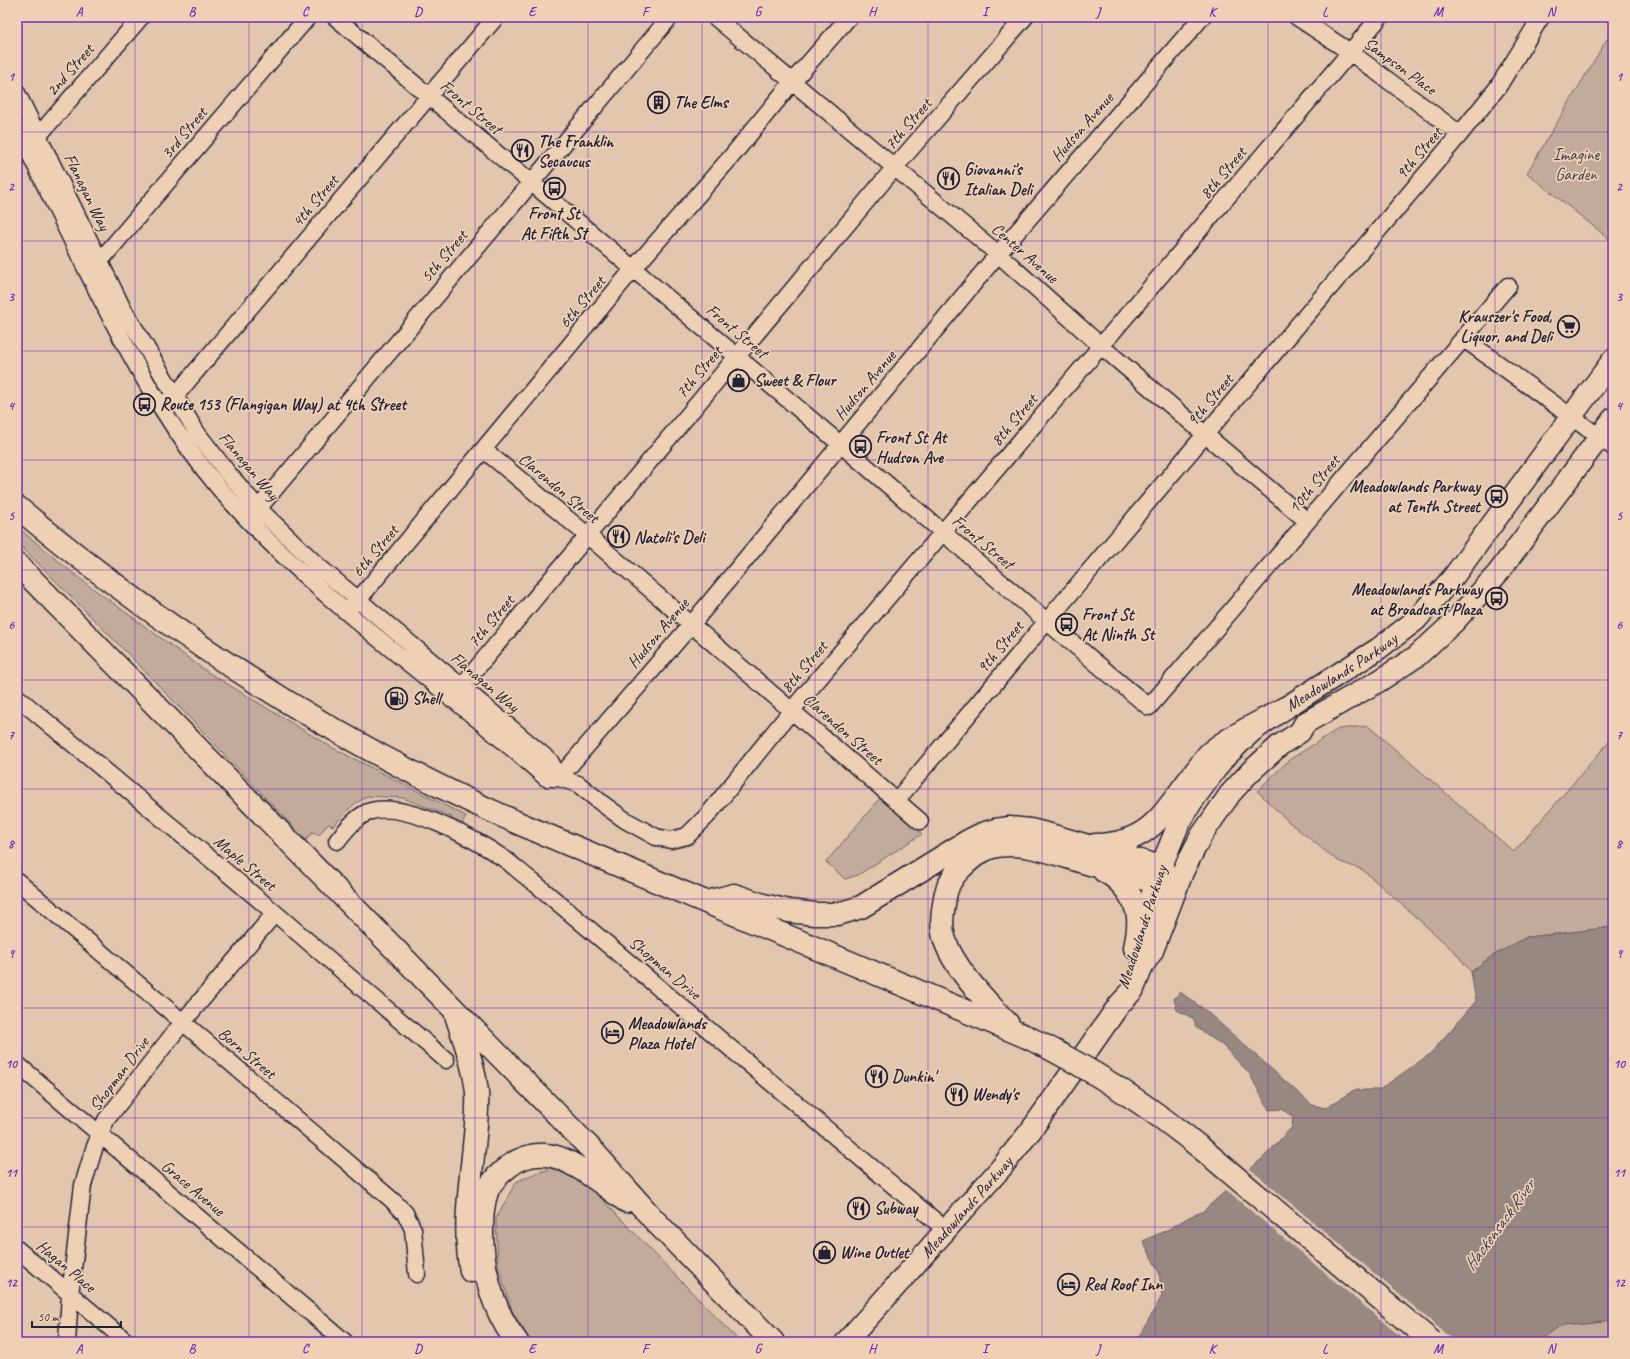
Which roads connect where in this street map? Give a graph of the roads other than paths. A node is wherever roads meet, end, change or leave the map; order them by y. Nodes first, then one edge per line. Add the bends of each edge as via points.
1 (141, 17) edge
2 (308, 17) edge
3 (335, 17) edge
4 (496, 17) edge
5 (670, 17) edge
6 (715, 17) edge
7 (849, 17) edge
8 (1025, 17) edge
9 (1202, 17) edge
10 (1298, 17) edge
11 (1380, 17) edge
12 (1541, 17) edge
13 (1350, 52) junction
14 (793, 81) junction
15 (17, 93) edge
16 (429, 97) junction
17 (17, 128) edge
18 (1460, 134) junction
19 (38, 135) junction
20 (24, 143) junction
21 (895, 168) junction
22 (530, 182) junction
23 (66, 194) junction
24 (52, 202) junction
25 (998, 254) junction
26 (100, 261) junction
27 (634, 268) junction
28 (86, 270) junction
29 (1508, 286) dead end
30 (1463, 338) junction
31 (1101, 346) junction
32 (737, 356) junction
33 (1613, 360) edge
34 (175, 396) junction
35 (160, 405) junction
36 (1572, 416) junction
37 (1613, 419) edge
38 (1206, 434) junction
39 (1606, 442) edge
40 (841, 444) junction
41 (484, 450) junction
42 (215, 456) junction
43 (202, 466) junction
44 (17, 507) edge
45 (253, 514) junction
46 (1307, 521) junction
47 (943, 534) junction
48 (587, 536) junction
49 (303, 552) junction
50 (17, 564) edge
51 (292, 564) junction
52 (359, 600) junction
53 (346, 612) junction
54 (1047, 621) junction
55 (691, 625) junction
56 (409, 642) junction
57 (398, 655) junction
58 (456, 692) junction
59 (17, 697) edge
60 (1149, 707) joint
61 (1285, 708) junction
62 (792, 710) junction
63 (1305, 723) junction
64 (559, 778) junction
65 (896, 800) junction
66 (920, 821) dead end
67 (337, 841) dead end
68 (1084, 854) junction
69 (1161, 876) junction
70 (17, 881) edge
71 (707, 902) junction
72 (275, 913) junction
73 (1139, 956) junction
74 (455, 1011) junction
75 (182, 1023) junction
76 (1020, 1034) junction
77 (446, 1060) dead end
78 (17, 1064) edge
79 (100, 1133) junction
80 (654, 1220) junction
81 (946, 1230) junction
82 (17, 1249) edge
83 (417, 1274) dead end
84 (70, 1295) junction
85 (67, 1342) edge
86 (127, 1342) edge
87 (345, 1342) edge
88 (499, 1342) edge
89 (517, 1342) edge
90 (773, 1342) edge
91 (846, 1342) edge
92 (1432, 1342) edge

1 - 19 street, 2nd Street
2 - 26 street, 3rd Street
3 - 16 street, Front Street
4 - 16 street, 4th Street
5 - 22 street, 5th Street
6 - 14 street, Center Avenue
7 - 14 street, 6th Street
8 - 21 street, 7th Street
9 - 25 street, Hudson Avenue
10 - 13 street, Sampson Place
11 - 13 street, 8th Street
12 - 18 street, 9th Street via 1498,87
13 - 18 street, Sampson Place
13 - 31 street, 8th Street
14 - 21 street, Center Avenue
14 - 27 street, 6th Street
15 - 19 street, Flanagan Way
16 - 22 street, Front Street
16 - 34 street, 4th Street
17 - 20 street, Flanagan Way
18 - 38 street, 9th Street
19 - 20 street, 2nd Street
19 - 23 street, Flanagan Way
20 - 24 street, Flanagan Way
21 - 25 street, Center Avenue
21 - 32 street, 7th Street
22 - 27 street, Front Street
22 - 45 street, 5th Street
23 - 24 street
23 - 26 street, Flanagan Way
24 - 28 street, Flanagan Way
25 - 31 street, Center Avenue
25 - 40 street, Hudson Avenue
26 - 28 street, 3rd Street
26 - 34 street, Flanagan Way via 122,306
27 - 32 street, Front Street
27 - 41 street, 6th Street
28 - 35 street, Flanagan Way via 142,378
29 - 30 street, 10th Street
30 - 36 street
30 - 46 street, 10th Street
31 - 38 street, Center Avenue
31 - 47 street, 8th Street
32 - 40 street, Front Street
32 - 48 street, 7th Street
33 - 36 main road, Meadowlands Parkway
34 - 35 street, 4th Street
34 - 42 street, Flanagan Way via 197,433
35 - 43 street, Flanagan Way
36 - 39 street
36 - 61 main road, Meadowlands Parkway via 1454,576 1416,620 1378,649
37 - 39 main road, Meadowlands Parkway
38 - 46 street, Center Avenue
38 - 54 street, 9th Street
39 - 63 main road, Meadowlands Parkway via 1498,573 1454,622 1417,656
40 - 47 street, Front Street
40 - 55 street, Hudson Avenue
41 - 48 street, Clarendon Street
41 - 52 street, 6th Street
42 - 43 street
42 - 45 street, Flanagan Way
43 - 45 street, Flanagan Way via 220,489
44 - 71 highway via 108,580 174,628 333,729 408,771 486,809
45 - 49 street, Flanagan Way
45 - 51 street, Flanagan Way
46 - 60 street, 10th Street
47 - 54 street, Front Street
47 - 62 street, 8th Street
48 - 55 street, Clarendon Street
48 - 58 street, 7th Street
49 - 51 street
49 - 52 street, Flanagan Way
50 - 74 highway
51 - 53 street, Flanagan Way
52 - 53 street, 6th Street
52 - 56 street, Flanagan Way
53 - 57 street, Flanagan Way
54 - 60 street, Front Street
54 - 65 street, 9th Street
55 - 62 street, Clarendon Street
55 - 64 street, Hudson Avenue
56 - 57 street
56 - 58 street, Flanagan Way
57 - 58 street, Flanagan Way
58 - 64 street, Flanagan Way via 550,761
59 - 72 street, Maple Street
61 - 68 highway via 1227,740 1210,753 1162,816 1143,833 1132,840 1103,845
61 - 69 main road, Meadowlands Parkway via 1251,732 1223,759 1191,803 1177,828
62 - 64 street, 8th Street via 687,836 671,840 656,837 604,805 578,784
62 - 65 street, Clarendon Street
63 - 69 main road via 1295,724 1272,738 1253,753 1221,786
63 - 73 main road, Meadowlands Parkway via 1300,732 1280,745 1230,794 1205,830 1183,871 1152,952
65 - 66 street, Clarendon Street
67 - 81 street, Shopman Drive via 361,816 376,810 394,810 443,826 491,851 542,890
68 - 69 highway
68 - 71 highway via 1050,835 1010,828 982,834 861,907 838,914 789,911 734,895
68 - 73 highway via 1120,883 1134,904 1138,916
68 - 76 highway via 1024,846 997,846 975,855 955,874 945,894 942,915 944,937 953,958 983,998
69 - 73 main road, Meadowlands Parkway
70 - 75 street, Born Street
71 - 76 highway
72 - 75 street, Shopman Drive
72 - 77 street, Maple Street
73 - 81 main road, Meadowlands Parkway via 1121,988 1119,1005 1032,1130
74 - 80 highway via 587,1146
74 - 88 highway via 477,1092 467,1211 468,1257 478,1302
75 - 79 street, Shopman Drive via 106,1120
75 - 83 street, Born Street via 405,1213 413,1229
76 - 92 highway, bridge via 1102,1078 1173,1126
78 - 79 street, Grace Avenue
79 - 84 street, Shopman Drive via 82,1185
79 - 87 street, Grace Avenue
80 - 89 highway via 577,1167 559,1158 545,1155 528,1157 498,1175 489,1188 483,1206 483,1252 488,1283 497,1309
80 - 90 highway
81 - 91 main road, Meadowlands Parkway
82 - 84 street, Hagan Place
84 - 85 street, Shopman Drive
84 - 86 street, Hagan Place

